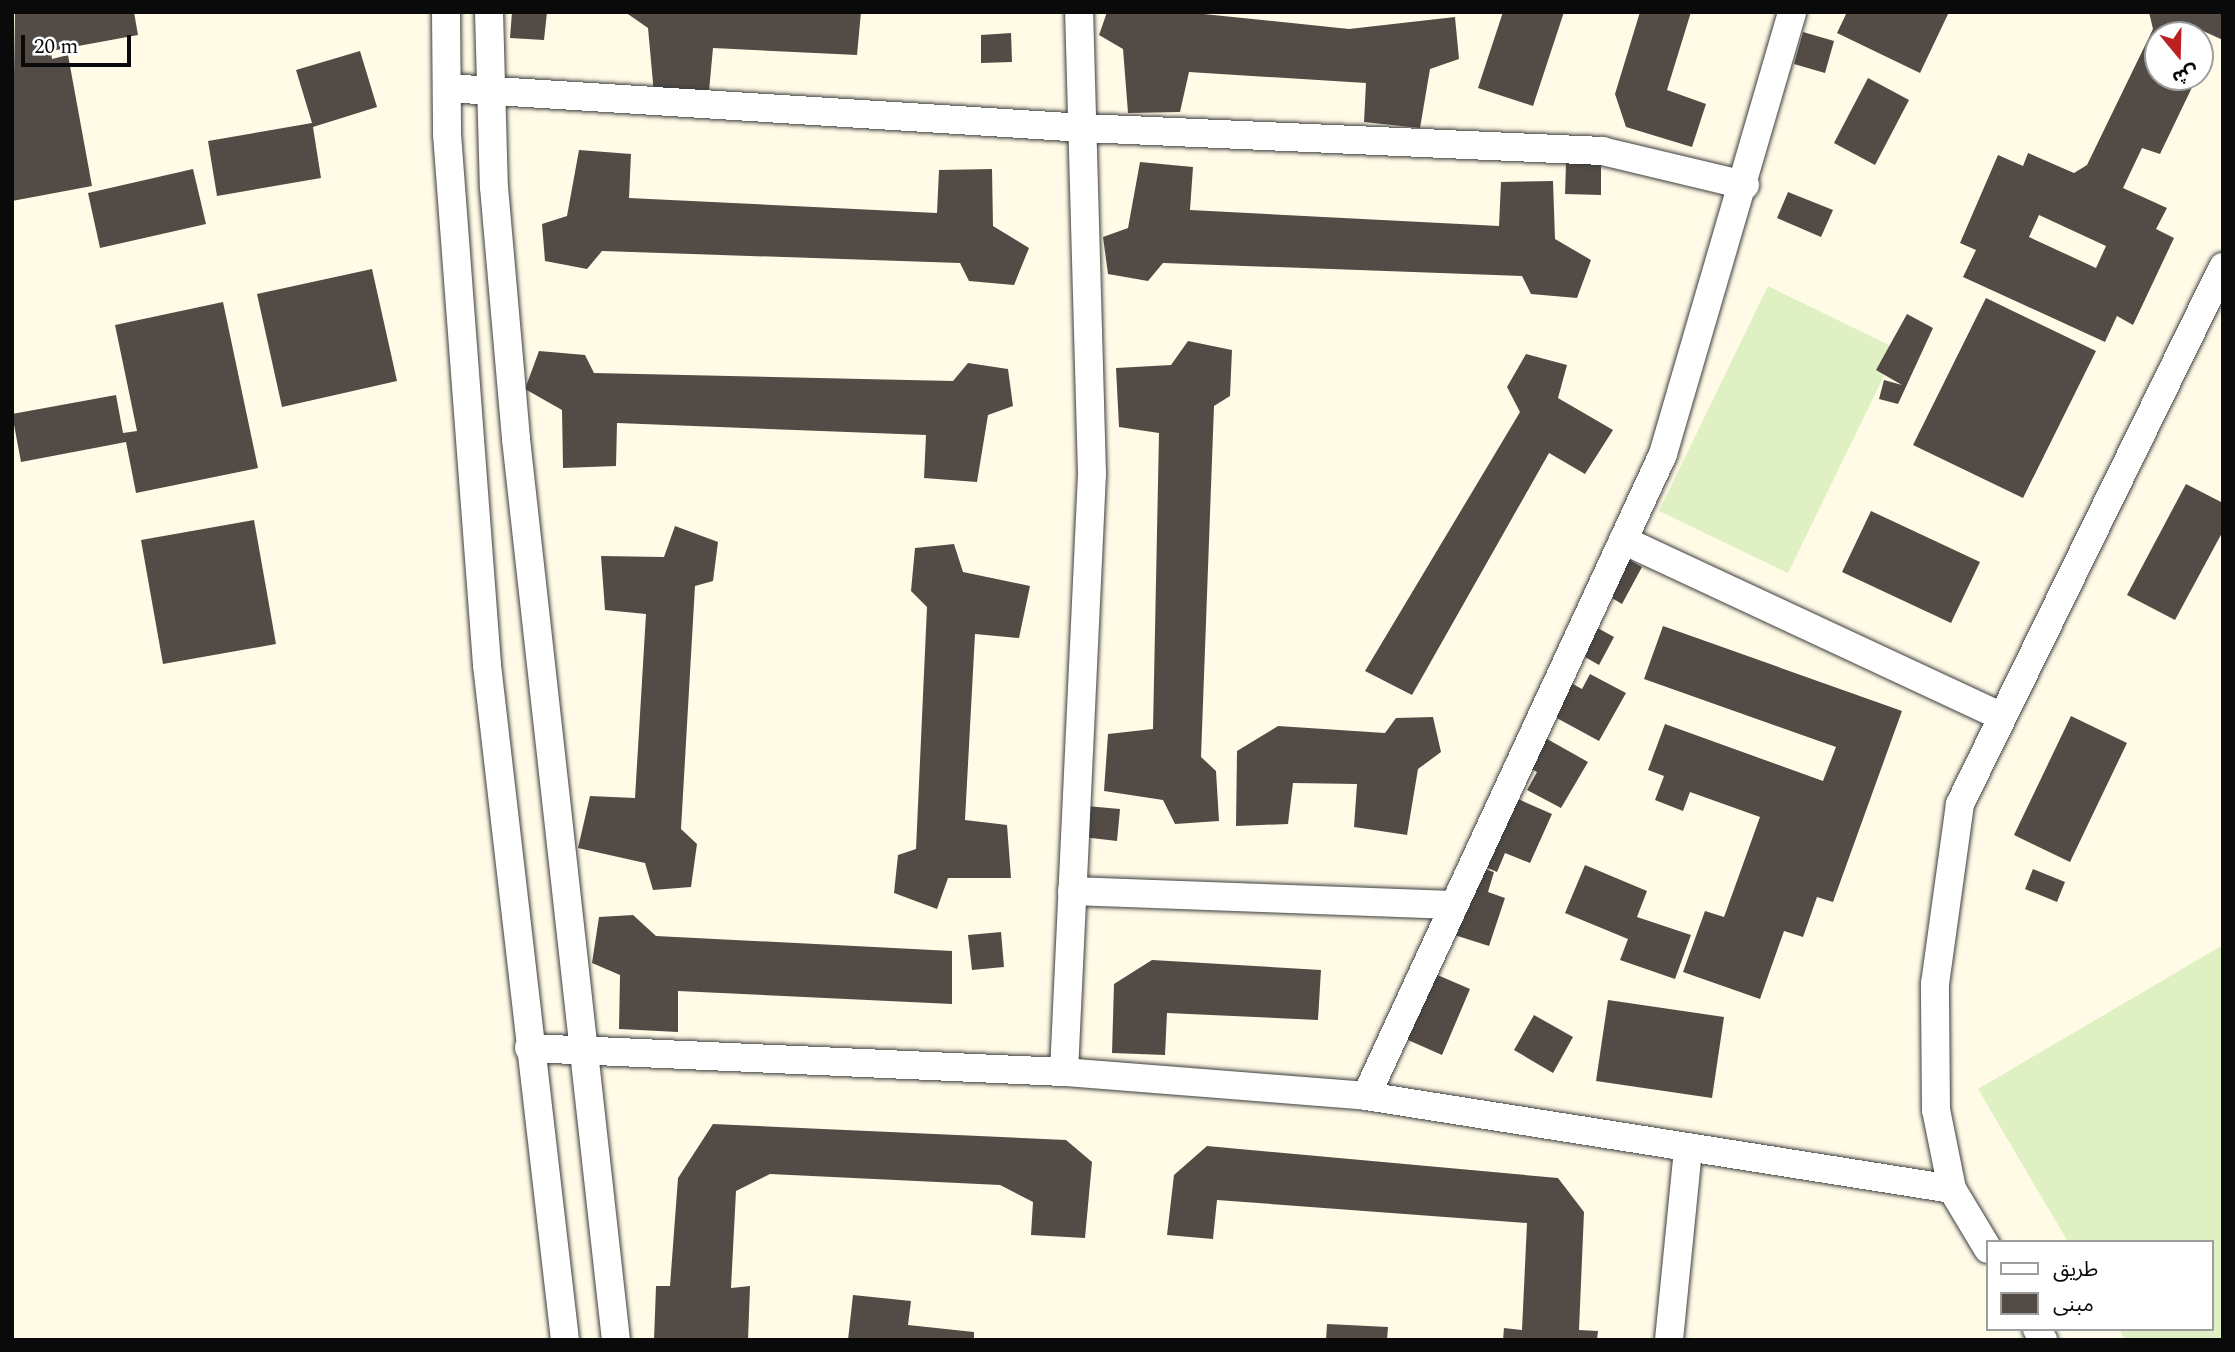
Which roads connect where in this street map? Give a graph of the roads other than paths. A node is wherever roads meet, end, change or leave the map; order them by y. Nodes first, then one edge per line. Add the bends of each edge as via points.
1 (446, 12) edge
2 (489, 12) edge
3 (1079, 12) edge
4 (1791, 12) edge
5 (447, 88) junction
6 (491, 93) junction
7 (1084, 128) junction
8 (1745, 185) junction
9 (2223, 267) edge
10 (1623, 540) junction
11 (1998, 715) junction
12 (1072, 891) junction
13 (1453, 905) junction
14 (529, 1048) junction
15 (585, 1051) junction
16 (1064, 1072) junction
17 (1366, 1096) junction
18 (1688, 1150) junction
19 (1952, 1189) junction
20 (1986, 1246) edge
21 (565, 1340) edge
22 (616, 1340) edge
23 (1669, 1340) edge

1 - 5 street
2 - 6 street
3 - 7 street
4 - 8 street
5 - 6 street
5 - 14 street via 487,665
6 - 7 street
6 - 15 street via 534,623
7 - 8 street via 1602,150
7 - 12 street via 1092,474
8 - 10 street via 1662,454
9 - 11 street
10 - 11 street
10 - 13 street
11 - 19 street via 1960,804 1940,932 1936,1110
12 - 13 street
12 - 16 street
13 - 17 street
14 - 15 street
14 - 21 street
15 - 16 street
15 - 22 street
16 - 17 street
17 - 18 street
18 - 19 street
18 - 23 street
19 - 20 street

